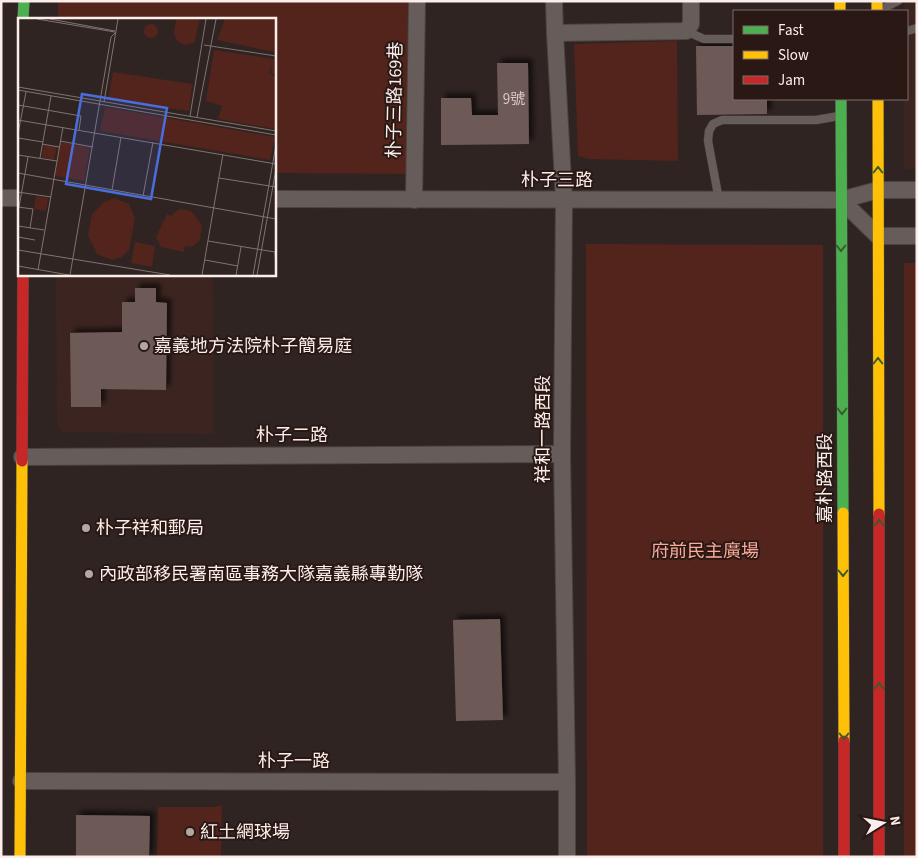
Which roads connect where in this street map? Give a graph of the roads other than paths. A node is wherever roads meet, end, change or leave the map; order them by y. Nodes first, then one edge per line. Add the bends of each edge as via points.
1 (24, 1) edge
2 (417, 1) edge
3 (554, 1) edge
4 (691, 1) edge
5 (898, 1) edge
6 (880, 10) edge
7 (24, 18) edge
8 (686, 31) junction
9 (555, 33) junction
10 (733, 39) edge
11 (841, 100) edge
12 (878, 100) edge
13 (841, 115) junction
14 (878, 190) junction
15 (917, 190) edge
16 (1, 198) edge
17 (18, 198) edge
18 (275, 199) edge
19 (414, 200) junction
20 (564, 200) junction
21 (719, 200) junction
22 (841, 200) junction
23 (878, 236) junction
24 (917, 236) edge
25 (22, 275) edge
26 (562, 454) junction
27 (22, 456) junction
28 (21, 781) junction
29 (567, 782) junction
30 (20, 857) edge
31 (567, 857) edge
32 (844, 857) edge
33 (879, 857) edge

1 - 7 main road
2 - 19 street, 朴子三路169巷
3 - 9 street, 祥和一路西段
4 - 8 street via 691,24
5 - 6 lane
8 - 9 street
8 - 10 lane via 704,39
9 - 20 street, 祥和一路西段
11 - 13 main road, 嘉朴路西段
14 -> 12 main road
13 - 21 lane via 816,120 722,120 713,124 708,142
13 - 22 main road, 嘉朴路西段
14 - 15 street, 朴子三路
14 - 22 street, 朴子三路
14 - 23 main road
16 - 17 street
18 - 19 street, 朴子三路
19 - 20 street, 朴子三路
20 - 21 street, 朴子三路
20 - 26 street, 祥和一路西段
21 - 22 street, 朴子三路
22 - 23 street
22 -> 32 main road, 嘉朴路西段
23 - 24 street
33 -> 23 main road
25 - 27 main road
26 - 27 street, 朴子二路
26 - 29 street, 祥和一路西段
27 - 28 main road
28 - 29 street, 朴子一路
28 - 30 main road
29 - 31 street, 祥和一路西段

